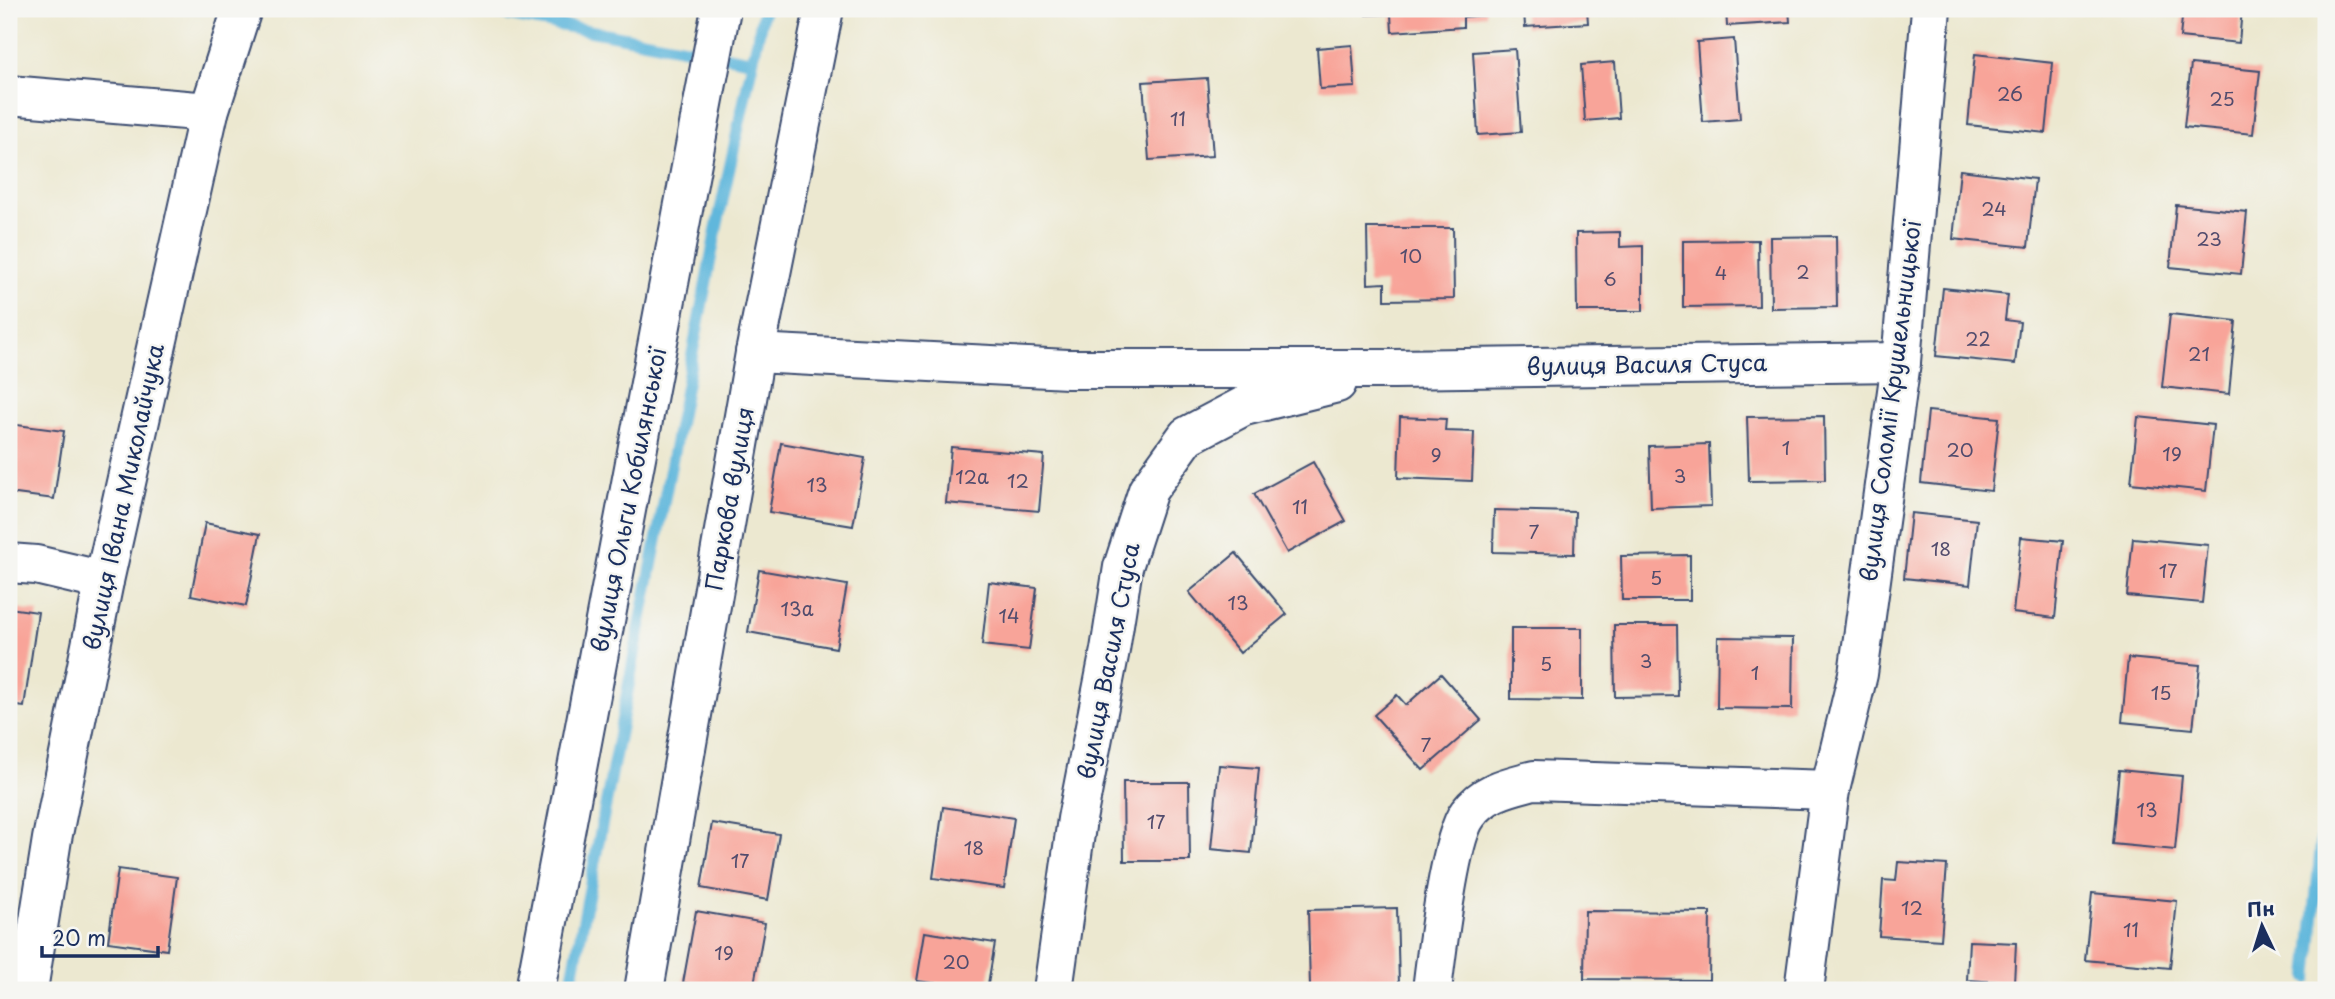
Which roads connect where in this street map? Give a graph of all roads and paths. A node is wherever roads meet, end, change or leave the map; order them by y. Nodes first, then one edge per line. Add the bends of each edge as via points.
1 (242, 9) edge
2 (721, 9) edge
3 (824, 9) edge
4 (1931, 9) edge
5 (9, 95) edge
6 (209, 112) junction
7 (755, 353) junction
8 (1901, 362) junction
9 (1394, 369) junction
10 (9, 563) edge
11 (104, 581) junction
12 (1830, 790) junction
13 (28, 990) edge
14 (535, 990) edge
15 (644, 990) edge
16 (1053, 990) edge
17 (1432, 990) edge
18 (1804, 990) edge

1 - 6 street, вулиця Івана Миколайчука
2 - 14 street, вулиця Ольги Кобилянської
3 - 7 street, Паркова вулиця
4 - 8 street, вулиця Соломії Крушельницької
5 - 6 street
6 - 11 street, вулиця Івана Миколайчука
7 - 9 street, вулиця Василя Стуса via 1068,369
7 - 15 street, Паркова вулиця
8 - 9 street, вулиця Василя Стуса
8 - 12 street, вулиця Соломії Крушельницької via 1858,674
9 - 16 street, вулиця Василя Стуса via 1244,406 1187,436 1148,490 1123,567 1077,819
10 - 11 street
11 - 13 street, вулиця Івана Миколайчука via 51,839
12 - 17 street via 1534,780 1495,790 1467,815 1455,849
12 - 18 street, вулиця Соломії Крушельницької

